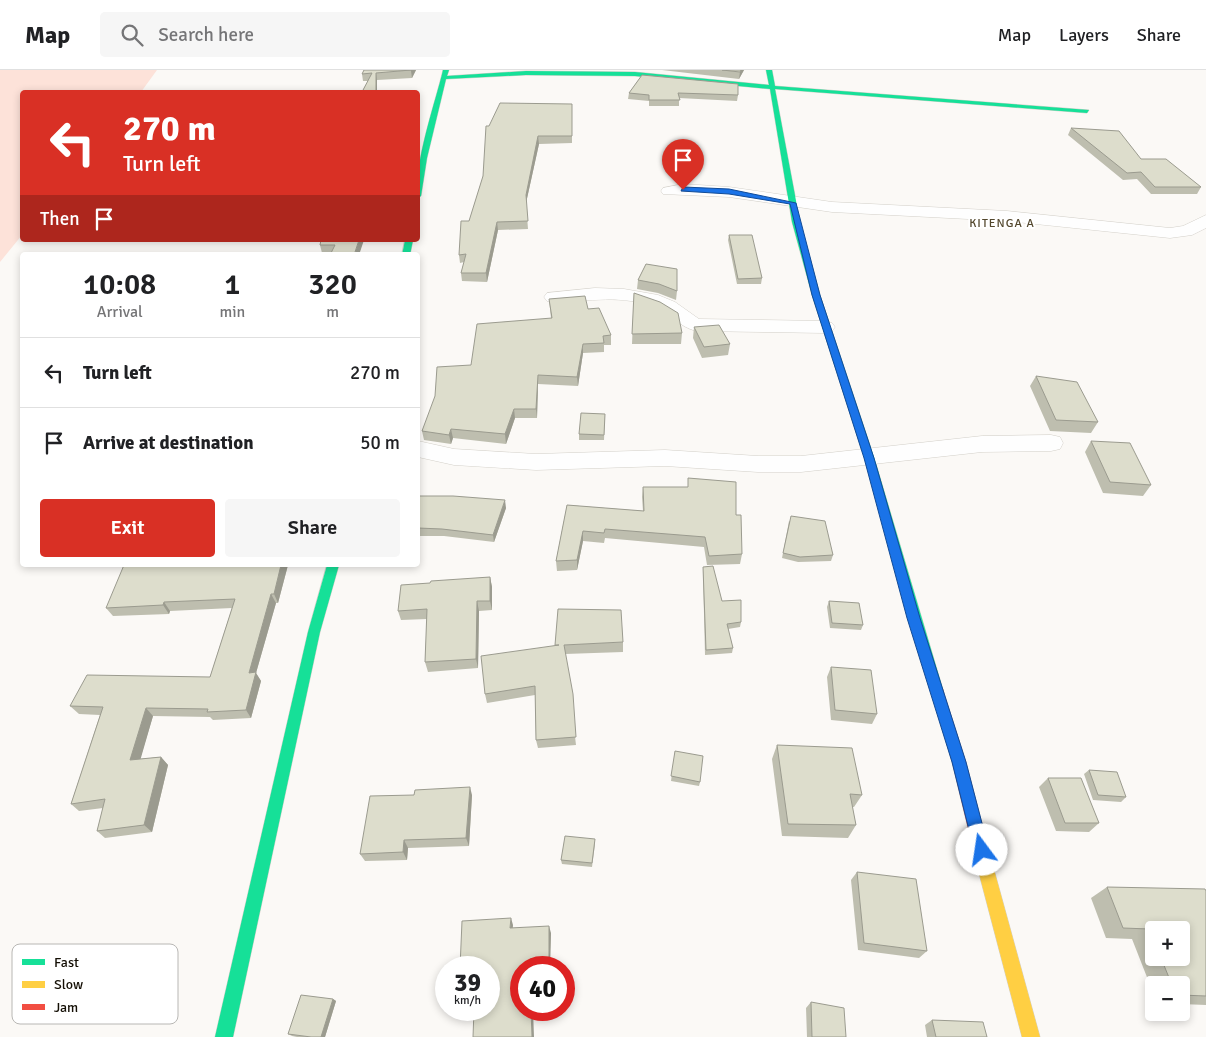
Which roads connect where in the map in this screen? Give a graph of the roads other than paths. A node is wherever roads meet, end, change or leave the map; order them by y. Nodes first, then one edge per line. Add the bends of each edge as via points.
1 (769, 70) edge
2 (445, 74) edge
3 (772, 86) junction
4 (1087, 111) dead end
5 (420, 183) edge
6 (669, 191) dead end
7 (793, 203) junction
8 (1206, 220) edge
9 (554, 296) dead end
10 (825, 327) junction
11 (1051, 443) dead end
12 (420, 449) edge
13 (869, 458) junction
14 (331, 567) edge
15 (224, 1037) edge
16 (1031, 1037) edge

1 - 3 street
2 - 3 street via 622,73
2 - 5 street
3 - 4 street
3 - 7 street
6 - 7 street via 729,192
7 - 8 street via 1030,218 1170,233 1191,231
7 - 10 street
9 - 10 street via 651,300 664,304 686,321 703,326
10 - 13 street
11 - 13 street via 982,444
12 - 13 street via 454,457 553,462 665,458 801,464
13 - 16 street via 959,762
14 - 15 street via 314,632

